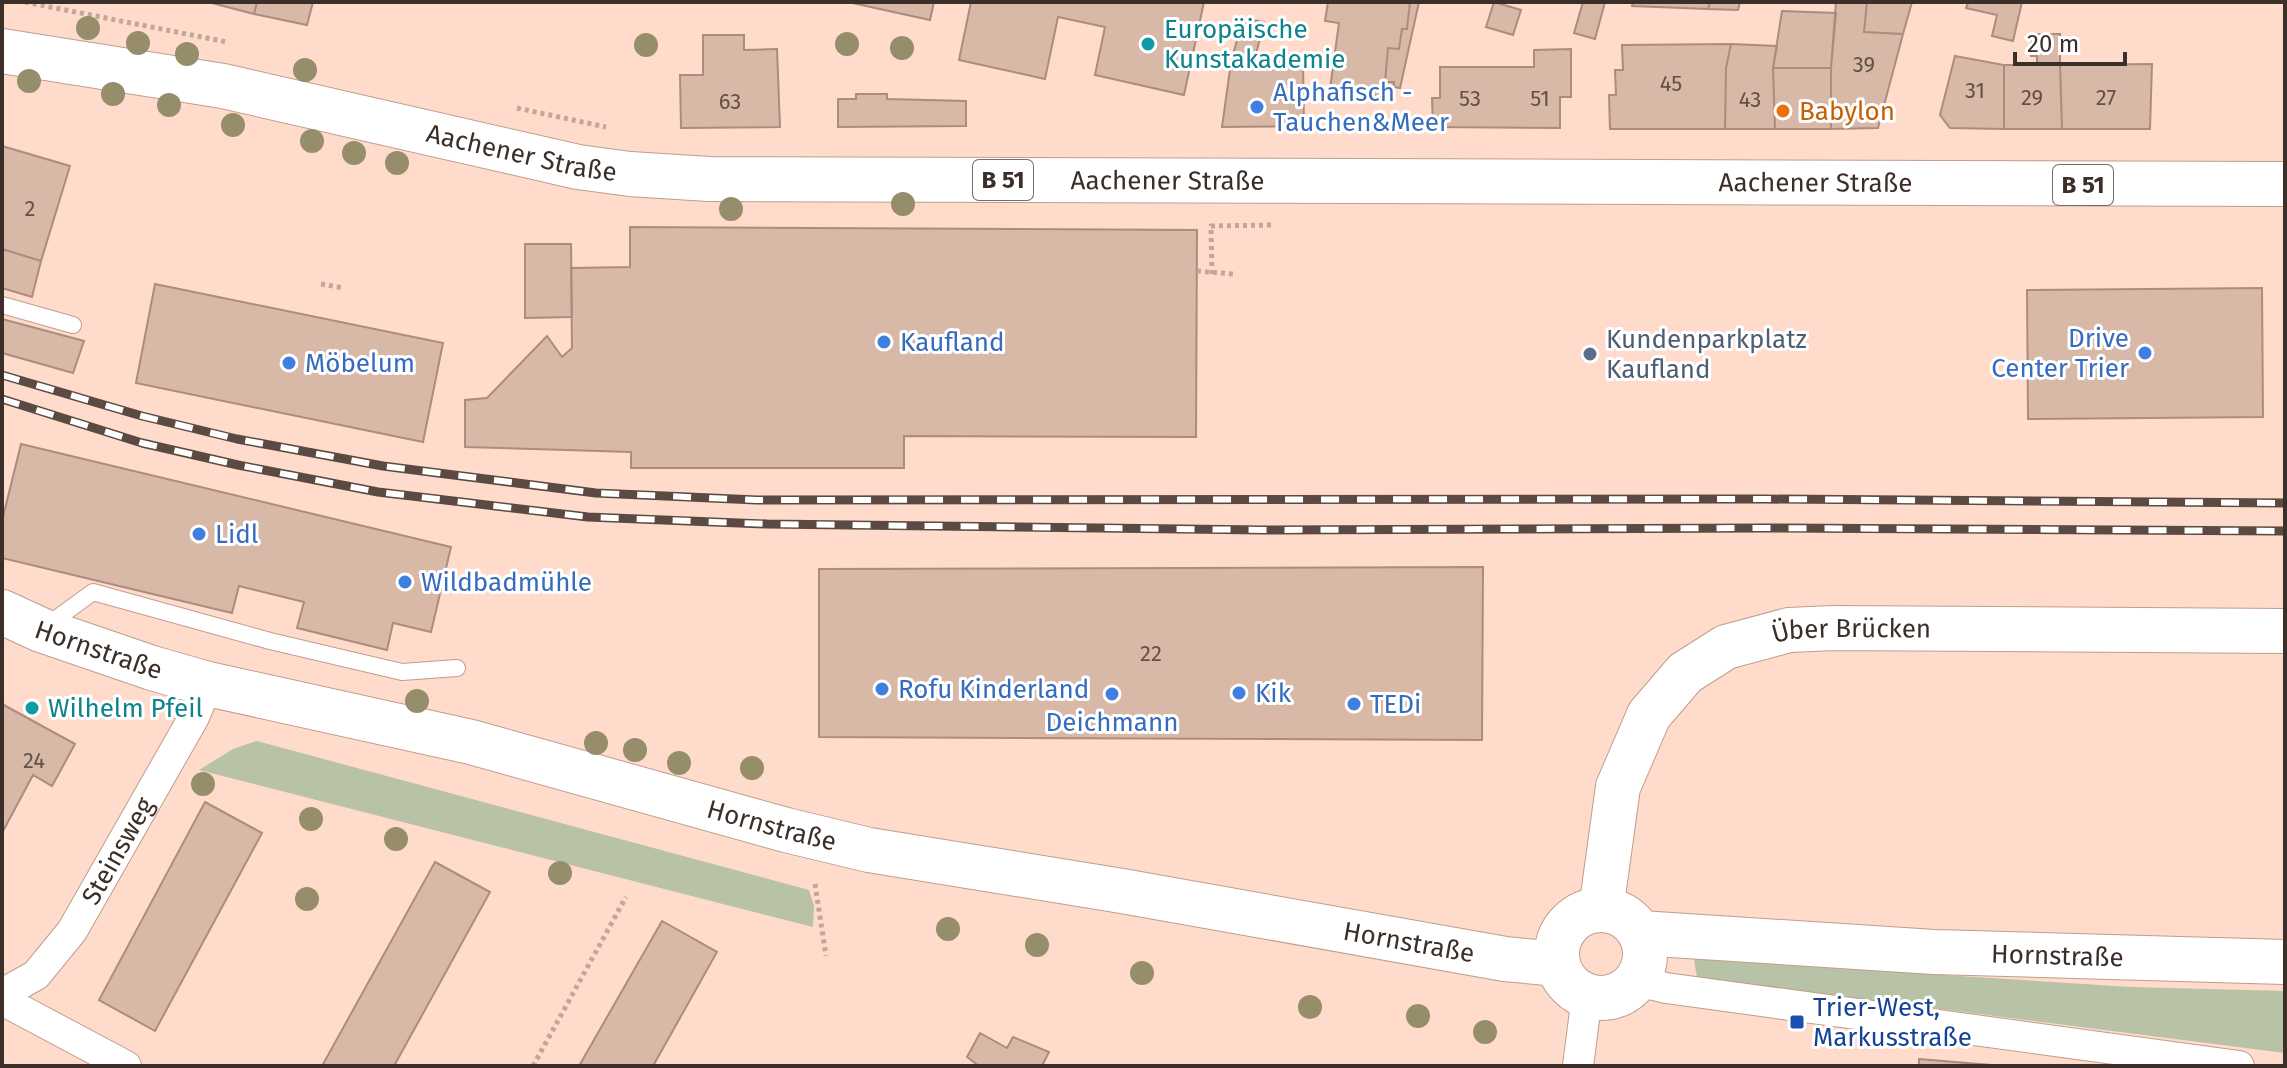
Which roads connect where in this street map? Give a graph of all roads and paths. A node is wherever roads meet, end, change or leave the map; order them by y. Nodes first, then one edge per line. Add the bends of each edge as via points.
1 (25, 2) edge
2 (231, 43) dead end
3 (2, 51) edge
4 (502, 105) dead end
5 (611, 128) dead end
6 (2285, 184) edge
7 (1211, 226) dead end
8 (1197, 271) dead end
9 (1212, 274) junction
10 (1233, 274) dead end
11 (321, 284) dead end
12 (344, 288) dead end
13 (2, 305) edge
14 (73, 325) dead end
15 (2, 612) edge
16 (41, 630) junction
17 (2285, 631) edge
18 (457, 668) dead end
19 (208, 684) junction
20 (815, 884) dead end
21 (626, 897) dead end
22 (1601, 910) junction
23 (1640, 933) junction
24 (826, 956) dead end
25 (2285, 962) edge
26 (1558, 964) junction
27 (1637, 981) junction
28 (1587, 996) junction
29 (2, 997) edge
30 (126, 1066) edge
31 (533, 1066) edge
32 (1578, 1066) edge
33 (2239, 1066) edge

1 - 2 path
3 - 6 street, Aachener Straße / B 51 via 223,86 578,167 709,179
4 - 5 path
7 - 9 path
8 - 9 path
9 - 10 path
11 - 12 path
13 - 14 lane
15 - 16 street, Hornstraße
16 - 18 lane via 93,592 402,672
16 - 19 street, Hornstraße
17 - 22 street, Über Brücken via 1833,628 1789,630 1726,647 1685,673 1649,715 1618,787
19 - 26 street, Hornstraße via 471,742 869,850
19 - 29 street, Steinsweg via 72,931 36,975
20 - 24 path
21 - 31 path
22 - 23 street via 1623,916
22 - 26 street via 1576,918 1567,927 1557,951
23 - 25 street, Hornstraße via 1920,952
23 - 27 street via 1644,965
26 - 28 street via 1564,978
27 - 28 street via 1615,997
27 - 33 street
28 - 32 street
29 - 30 street

